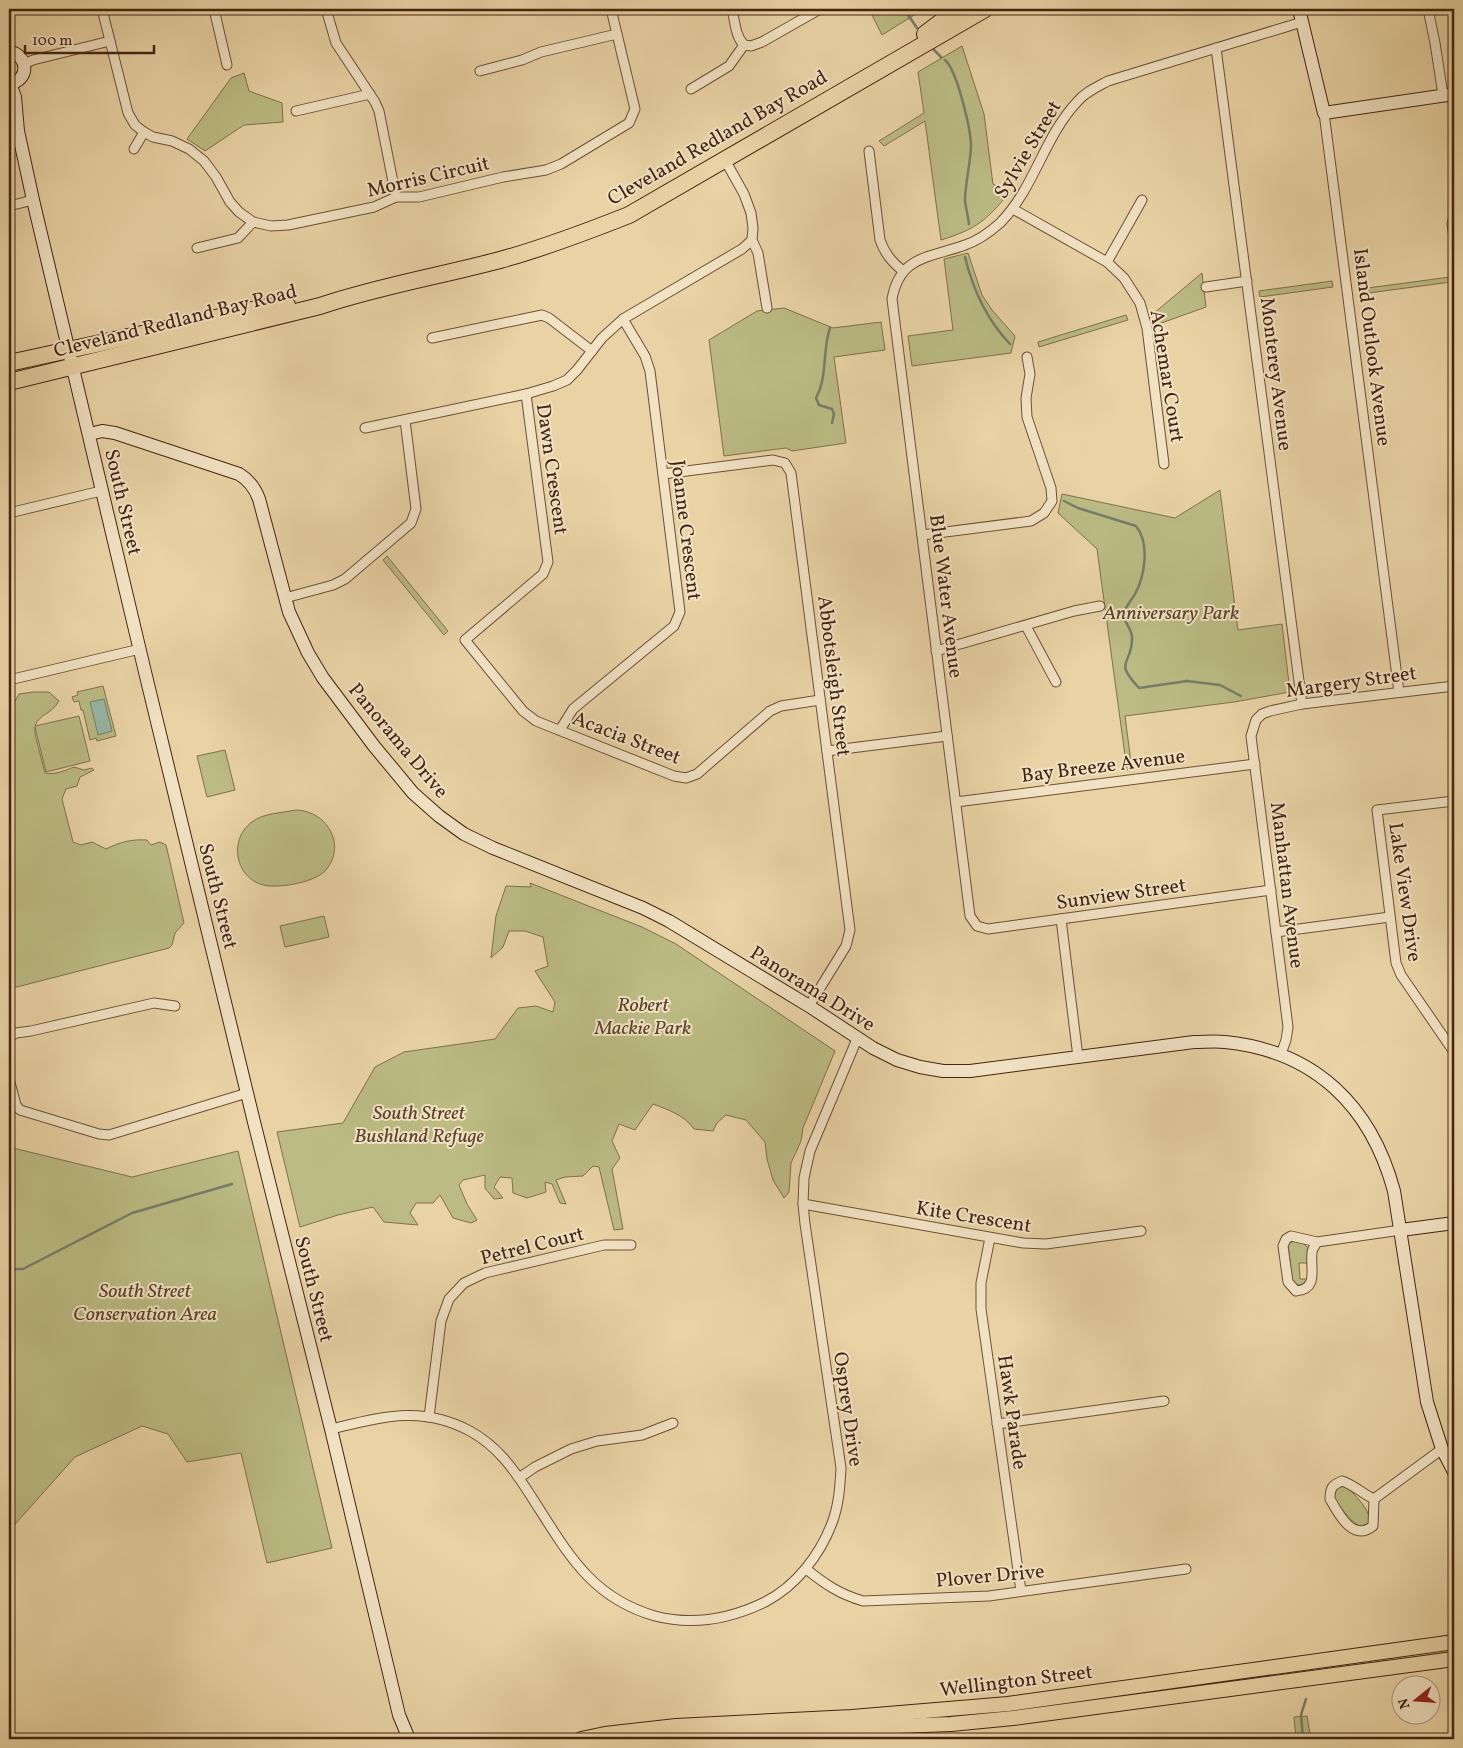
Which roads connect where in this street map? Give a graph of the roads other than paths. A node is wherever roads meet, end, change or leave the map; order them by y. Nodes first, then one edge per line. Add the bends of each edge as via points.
1 (102, 9) edge
2 (214, 9) edge
3 (326, 9) edge
4 (612, 9) edge
5 (732, 9) edge
6 (820, 9) edge
7 (960, 9) edge
8 (976, 9) edge
9 (985, 9) edge
10 (1300, 9) edge
11 (1428, 9) edge
12 (806, 12) edge
13 (1302, 22) junction
14 (617, 34) junction
15 (110, 41) junction
16 (744, 45) junction
17 (1216, 48) junction
18 (9, 51) edge
19 (24, 64) junction
20 (226, 65) dead end
21 (480, 71) dead end
22 (871, 74) junction
23 (9, 84) edge
24 (691, 89) dead end
25 (370, 94) junction
26 (1448, 94) edge
27 (296, 111) dead end
28 (1324, 113) junction
29 (144, 132) junction
30 (134, 149) dead end
31 (869, 151) dead end
32 (725, 160) junction
33 (396, 197) junction
34 (33, 200) junction
35 (1142, 200) dead end
36 (9, 206) edge
37 (1013, 209) junction
38 (1454, 216) edge
39 (253, 222) junction
40 (1454, 237) edge
41 (752, 240) junction
42 (197, 248) dead end
43 (1107, 262) junction
44 (903, 271) junction
45 (1247, 281) junction
46 (1206, 287) dead end
47 (351, 296) junction
48 (767, 308) dead end
49 (623, 319) junction
50 (432, 338) dead end
51 (69, 349) junction
52 (592, 350) junction
53 (1027, 357) dead end
54 (9, 363) edge
55 (74, 367) junction
56 (9, 382) edge
57 (526, 394) junction
58 (405, 420) junction
59 (365, 428) dead end
60 (90, 434) junction
61 (1164, 464) dead end
62 (663, 474) junction
63 (102, 491) junction
64 (9, 513) edge
65 (922, 535) junction
66 (285, 598) junction
67 (1100, 606) dead end
68 (1026, 626) junction
69 (465, 640) joint
70 (140, 650) junction
71 (936, 651) junction
72 (9, 680) edge
73 (1056, 682) dead end
74 (1454, 686) edge
75 (1399, 692) junction
76 (820, 700) junction
77 (1302, 704) junction
78 (1256, 720) joint
79 (560, 730) junction
80 (947, 736) junction
81 (827, 751) junction
82 (1255, 764) junction
83 (1454, 801) edge
84 (956, 802) junction
85 (1271, 890) junction
86 (1390, 917) junction
87 (1060, 919) junction
88 (977, 926) joint
89 (1276, 932) junction
90 (175, 1006) dead end
91 (809, 1006) junction
92 (9, 1037) edge
93 (857, 1039) junction
94 (1454, 1052) edge
95 (1281, 1054) junction
96 (1078, 1057) junction
97 (9, 1079) edge
98 (247, 1093) junction
99 (803, 1204) junction
100 (1454, 1223) edge
101 (1401, 1230) junction
102 (1140, 1231) dead end
103 (990, 1238) junction
104 (1317, 1242) junction
105 (631, 1245) dead end
106 (1164, 1401) dead end
107 (429, 1417) junction
108 (673, 1423) dead end
109 (997, 1424) junction
110 (331, 1429) junction
111 (1442, 1449) junction
112 (1454, 1472) edge
113 (519, 1478) junction
114 (1374, 1499) junction
115 (806, 1568) junction
116 (1186, 1569) dead end
117 (1021, 1591) junction
118 (1454, 1642) edge
119 (1454, 1659) edge
120 (399, 1715) junction
121 (399, 1739) edge
122 (409, 1739) edge
123 (581, 1739) edge
124 (677, 1739) edge

1 - 15 street
2 - 20 street
3 - 25 street via 336,43
4 - 14 street, Morris Circuit
5 - 16 street via 740,41
6 - 12 street
7 - 8 highway via 968,13
7 - 22 highway, Cleveland Redland Bay Road
9 - 22 highway, Cleveland Redland Bay Road
10 - 13 street, Island Outlook Avenue
11 - 26 street
12 - 16 street via 762,42
13 - 17 street, Sylvie Street
13 - 28 street, Island Outlook Avenue
14 - 21 street
14 - 33 street, Morris Circuit via 635,109 629,123 546,170 419,197
15 - 19 street
15 - 29 street via 128,113
16 - 24 street via 729,66
17 - 37 street, Sylvie Street via 1108,81 1078,100 1066,114
17 - 45 street, Monterey Avenue
18 - 19 street via 16,53
19 - 23 street, South Street via 23,75
22 - 32 highway, Cleveland Redland Bay Road
23 - 34 street, South Street via 16,103 18,131
25 - 27 street
25 - 33 street via 379,111
26 - 28 street
28 - 75 street, Island Outlook Avenue
29 - 30 street
29 - 39 street via 189,149 204,161 230,202
31 - 44 street via 880,240 892,262
32 - 41 street via 751,213
32 - 47 highway, Cleveland Redland Bay Road via 629,215 572,237 500,260
33 - 39 street, Morris Circuit via 374,207 288,225
34 - 36 street
34 - 51 street, South Street
35 - 43 street
37 - 43 street, Achemar Court
37 - 44 street, Sylvie Street via 984,236 966,245 920,258
38 - 40 street
39 - 42 street via 238,238
41 - 48 street via 758,253
41 - 49 street, Dawn Crescent
43 - 61 street, Achemar Court via 1132,290 1145,320
44 - 65 street, Blue Water Avenue via 894,285 892,299
45 - 46 street
45 - 77 street, Monterey Avenue
47 - 51 highway, Cleveland Redland Bay Road via 262,308
47 - 55 highway, Cleveland Redland Bay Road
49 - 52 street, Dawn Crescent
49 - 62 street, Joanne Crescent via 650,371
50 - 52 street via 542,315
51 - 54 highway, Cleveland Redland Bay Road
51 - 55 street, South Street
52 - 57 street, Dawn Crescent via 567,380
53 - 65 street via 1030,374 1027,417 1051,488 1052,501 1044,513 1030,522
55 - 56 highway, Cleveland Redland Bay Road
55 - 60 street, South Street
57 - 58 street
57 - 69 street, Dawn Crescent via 548,562 543,574
58 - 59 street
58 - 66 street via 416,509 411,523 345,579
60 - 63 street, South Street
60 - 66 street, Panorama Drive via 114,433 245,478 259,498
62 - 76 street, Abbotsleigh Street via 773,460 785,463 792,473
62 - 79 street, Joanne Crescent via 680,612 674,626 573,709
63 - 64 street
63 - 70 street, South Street
65 - 71 street, Blue Water Avenue
66 - 91 street, Panorama Drive via 294,626 323,678 374,746 414,793 439,816 464,834 493,848 669,921
67 - 68 street
68 - 71 street
68 - 73 street
69 - 79 street, Acacia Street via 523,711 536,721
70 - 72 street
70 - 98 street, South Street
71 - 80 street, Blue Water Avenue
74 - 75 street, Margery Street
75 - 77 street, Margery Street
76 - 79 street, Acacia Street via 781,706 770,711 697,774 686,778
76 - 81 street, Abbotsleigh Street
77 - 78 street, Margery Street via 1270,711
78 - 82 street, Manhattan Avenue via 1252,736
80 - 81 street
80 - 84 street, Blue Water Avenue
81 - 91 street, Abbotsleigh Street via 850,930 846,946
82 - 84 street, Bay Breeze Avenue
82 - 85 street, Manhattan Avenue
83 - 86 street, Lake View Drive via 1376,810
84 - 88 street, Blue Water Avenue via 970,916
85 - 87 street, Sunview Street
85 - 89 street, Manhattan Avenue
86 - 89 street
86 - 94 street, Lake View Drive via 1396,963 1401,975
87 - 88 street, Sunview Street via 988,929
87 - 96 street
89 - 95 street, Manhattan Avenue via 1288,1027
90 - 92 street via 154,1003
91 - 93 street, Panorama Drive
93 - 96 street, Panorama Drive via 897,1060 943,1071 970,1071
93 - 99 street, Osprey Drive via 810,1152
95 - 96 street, Panorama Drive via 1224,1042 1194,1042
95 - 101 street, Panorama Drive via 1306,1066 1331,1084 1353,1106 1369,1129 1388,1167
97 - 98 street via 20,1110 108,1135
98 - 110 street, South Street
99 - 103 street, Kite Crescent
99 - 115 street, Osprey Drive via 841,1468 833,1523
100 - 101 street
101 - 104 street
101 - 111 street, Panorama Drive via 1427,1402
102 - 103 street, Kite Crescent via 1046,1244
103 - 109 street, Hawk Parade via 981,1283 981,1309
104 - 104 street via 1312,1250 1312,1280 1304,1290 1296,1291 1288,1282 1286,1239 1291,1236
105 - 107 street, Petrel Court via 604,1245 485,1274 464,1283 449,1299 441,1321
106 - 109 street
107 - 110 street, Osprey Drive via 384,1416
107 - 113 street, Osprey Drive via 470,1431 491,1444
108 - 113 street via 642,1435 597,1441 571,1449
109 - 117 street, Hawk Parade
110 - 120 street, South Street
111 - 112 street, Panorama Drive
111 - 114 street
113 - 115 street, Osprey Drive via 578,1567 614,1600 640,1612 668,1620 722,1618 771,1598
114 - 114 street via 1373,1526 1357,1532 1333,1505 1330,1490 1342,1481
115 - 117 street, Plover Drive via 833,1590 862,1601 989,1596
116 - 117 street, Plover Drive
118 - 123 main road, Wellington Street via 1008,1704 852,1717 676,1726
119 - 124 main road, Wellington Street via 1013,1718
120 - 121 street, South Street
120 - 122 street, South Street

